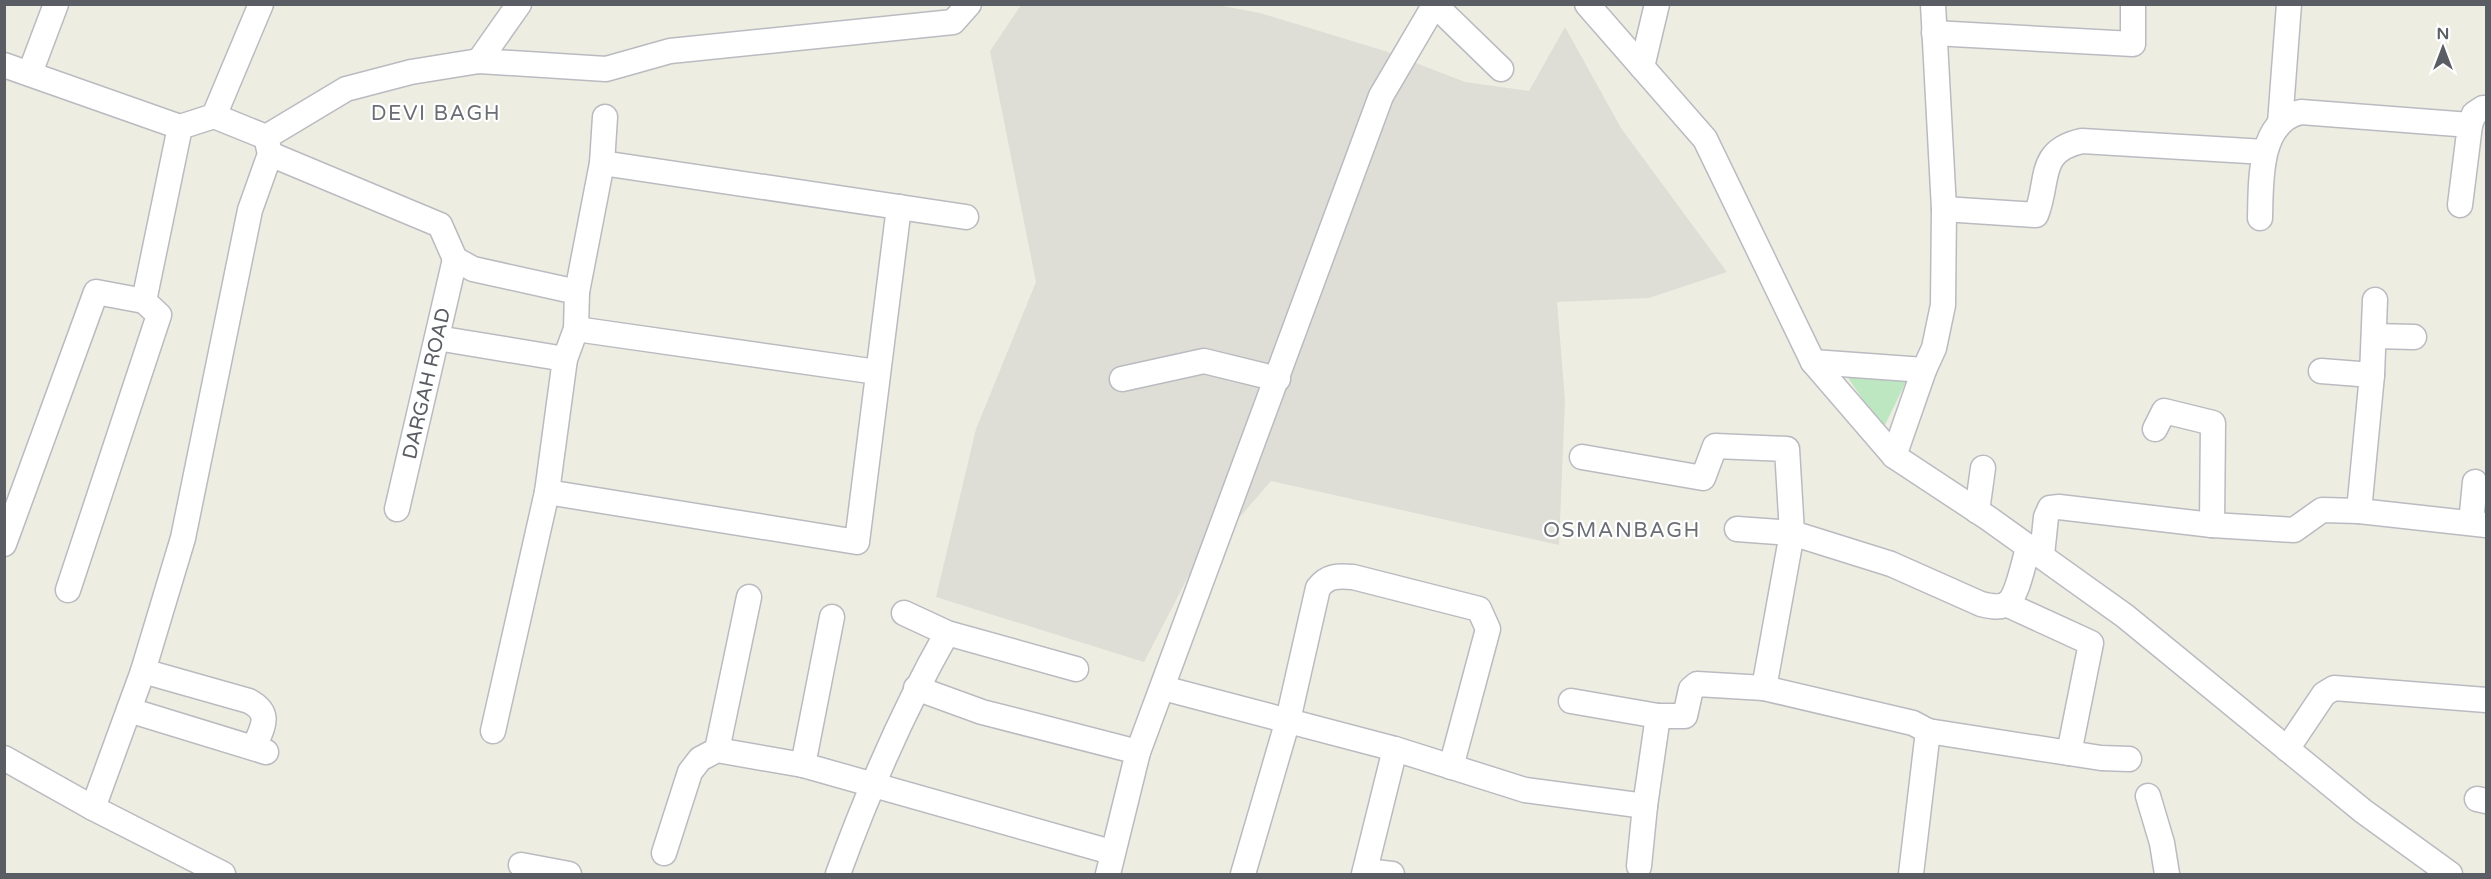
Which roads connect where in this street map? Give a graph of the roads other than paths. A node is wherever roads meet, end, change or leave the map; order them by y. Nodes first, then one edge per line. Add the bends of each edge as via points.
1 (56, 4) edge
2 (261, 4) edge
3 (519, 4) edge
4 (969, 4) edge
5 (1587, 4) edge
6 (1657, 4) edge
7 (1933, 4) edge
8 (2133, 4) edge
9 (2289, 4) edge
10 (1435, 5) edge
11 (953, 13) edge
12 (1934, 33) junction
13 (479, 61) junction
14 (4, 65) edge
15 (1642, 67) junction
16 (1501, 69) dead end
17 (30, 73) junction
18 (214, 116) junction
19 (605, 117) dead end
20 (2478, 117) edge
21 (2280, 123) junction
22 (180, 127) junction
23 (268, 145) junction
24 (2265, 152) junction
25 (602, 163) junction
26 (2460, 205) dead end
27 (899, 207) junction
28 (1944, 209) junction
29 (966, 217) dead end
30 (2260, 218) dead end
31 (455, 259) junction
32 (577, 292) junction
33 (2375, 300) dead end
34 (144, 301) junction
35 (576, 329) junction
36 (2374, 336) junction
37 (2414, 337) dead end
38 (437, 338) junction
39 (565, 359) junction
40 (1813, 362) junction
41 (1924, 369) junction
42 (2321, 371) dead end
43 (877, 372) junction
44 (2372, 375) junction
45 (1122, 379) dead end
46 (1278, 379) junction
47 (2155, 429) dead end
48 (1894, 456) junction
49 (1582, 457) dead end
50 (1983, 468) dead end
51 (2475, 482) dead end
52 (547, 492) junction
53 (398, 509) dead end
54 (1977, 511) junction
55 (2359, 511) junction
56 (2479, 524) edge
57 (2212, 525) junction
58 (1737, 529) dead end
59 (1792, 533) junction
60 (4, 544) edge
61 (2035, 552) junction
62 (68, 590) dead end
63 (749, 597) dead end
64 (2006, 604) junction
65 (904, 613) dead end
66 (832, 617) dead end
67 (947, 633) junction
68 (1076, 669) dead end
69 (143, 671) junction
70 (916, 688) junction
71 (1163, 688) junction
72 (1764, 688) junction
73 (2487, 700) edge
74 (1571, 701) dead end
75 (129, 710) junction
76 (1658, 716) junction
77 (1288, 720) junction
78 (493, 731) dead end
79 (1928, 731) junction
80 (1395, 749) junction
81 (2287, 749) junction
82 (717, 750) junction
83 (1138, 752) junction
84 (2069, 753) junction
85 (4, 758) edge
86 (2129, 759) dead end
87 (803, 765) junction
88 (1451, 767) junction
89 (870, 785) junction
90 (2148, 796) dead end
91 (1645, 806) junction
92 (93, 808) junction
93 (664, 853) dead end
94 (1110, 863) edge
95 (521, 866) dead end
96 (1639, 866) dead end
97 (1364, 872) edge
98 (223, 874) edge
99 (572, 874) edge
100 (838, 874) edge
101 (1243, 874) edge
102 (1392, 874) edge
103 (1911, 874) edge
104 (2167, 874) edge
105 (2450, 874) edge

1 - 17 street
2 - 18 street
3 - 13 street
4 - 11 street
5 - 15 street
6 - 15 street
7 - 12 street
8 - 12 street via 2133,44
9 - 21 street
10 - 16 street
10 - 46 street via 1381,96
11 - 13 street via 670,51 606,69
12 - 28 street
13 - 23 street via 411,72 346,89
14 - 17 street
15 - 40 street via 1705,139
17 - 22 street
18 - 22 street
18 - 23 street
19 - 25 street
20 - 21 street via 2301,112 2290,114
20 - 26 street
21 - 24 street
22 - 34 street
23 - 31 street via 440,225
23 - 69 street via 250,210 183,537
24 - 28 street via 2082,141 2058,149 2050,159 2036,215
24 - 30 street
25 - 27 street
25 - 32 street
27 - 29 street
27 - 43 street
28 - 41 street via 1943,305 1934,348
31 - 32 street via 473,269
31 - 38 street, DARGAH ROAD
32 - 35 street
33 - 36 street
34 - 60 street via 96,292
34 - 62 street via 159,315
35 - 39 street
35 - 43 street
36 - 37 street
36 - 44 street
38 - 39 street
38 - 53 street, DARGAH ROAD
39 - 52 street
40 - 41 street
40 - 48 street
41 - 48 street
42 - 44 street
43 - 52 street via 857,542
44 - 55 street
45 - 46 street via 1204,361
46 - 71 street
47 - 57 street via 2164,411 2214,423
48 - 54 street
49 - 59 street via 1703,478 1715,446 1787,449
50 - 54 street
51 - 56 street
52 - 78 street
54 - 61 street
55 - 56 street
55 - 57 street via 2322,510 2294,530
57 - 61 street via 2050,508
58 - 59 street
59 - 64 street via 1892,564 1981,604
59 - 72 street
61 - 64 street
61 - 81 street via 2125,616
63 - 82 street
64 - 84 street via 2091,643
65 - 67 street
66 - 87 street
67 - 68 street
67 - 70 street
69 - 75 street
69 - 75 street via 260,706 264,712 260,750
70 - 83 street via 982,712
70 - 89 street
71 - 77 street
71 - 83 street
72 - 76 street via 1697,684 1691,689 1685,716
72 - 79 street via 1913,723
73 - 81 street via 2334,688 2324,694
74 - 76 street
75 - 92 street
76 - 91 street
77 - 80 street
77 - 88 street via 1318,588 1324,580 1353,577 1467,604 1479,609 1488,629
77 - 101 street
79 - 84 street
79 - 103 street
80 - 88 street
80 - 97 street
81 - 105 street
82 - 87 street
82 - 93 street via 700,759 690,772
83 - 94 street
84 - 86 street
85 - 92 street
87 - 89 street
88 - 91 street via 1525,790
89 - 94 street
89 - 100 street
90 - 104 street
91 - 96 street
92 - 98 street
95 - 99 street
97 - 102 street

